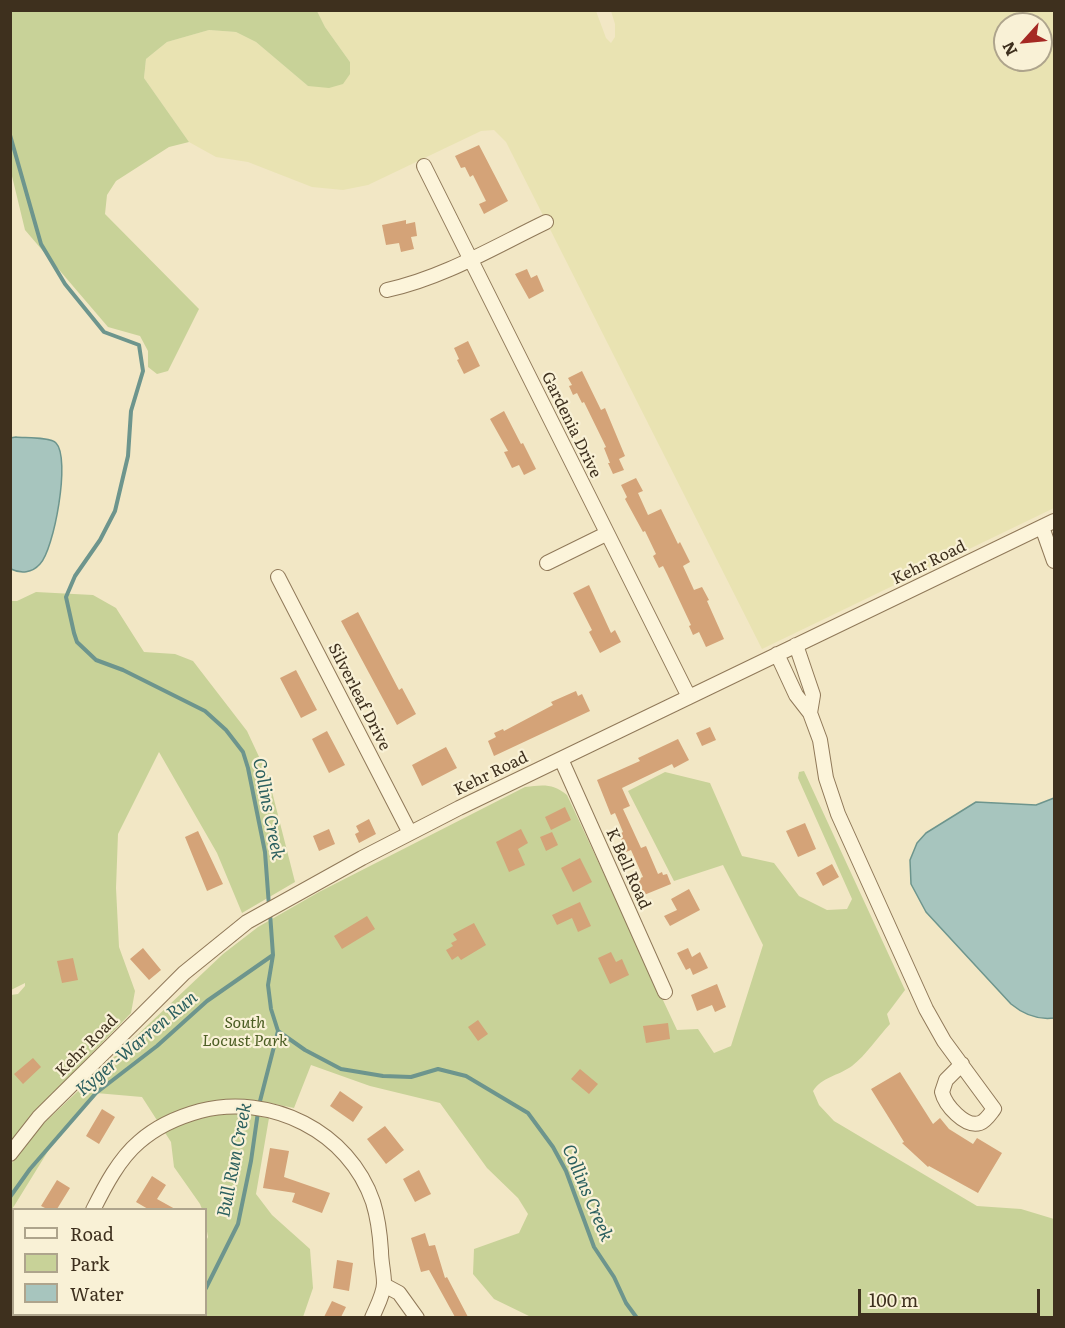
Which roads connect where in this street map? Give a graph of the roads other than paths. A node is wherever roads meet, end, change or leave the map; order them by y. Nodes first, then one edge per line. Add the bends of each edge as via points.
1 (424, 166) dead end
2 (546, 222) dead end
3 (470, 259) junction
4 (387, 290) dead end
5 (1048, 524) edge
6 (606, 534) junction
7 (1054, 561) edge
8 (547, 563) dead end
9 (278, 577) dead end
10 (796, 645) junction
11 (777, 654) junction
12 (689, 698) junction
13 (810, 712) junction
14 (561, 759) junction
15 (410, 833) junction
16 (665, 992) dead end
17 (962, 1064) dead end
18 (10, 1154) edge
19 (94, 1208) edge
20 (384, 1285) junction
21 (372, 1317) edge
22 (417, 1317) edge

1 - 3 street, Gardenia Drive
2 - 3 street
3 - 4 street via 429,278
3 - 6 street, Gardenia Drive
5 - 7 street
5 - 10 street, Kehr Road
6 - 8 street
6 - 12 street, Gardenia Drive
9 - 15 street, Silverleaf Drive
10 - 11 street, Kehr Road
10 - 13 street via 813,694
11 - 12 street, Kehr Road
11 - 13 street via 796,695
12 - 14 street, Kehr Road
13 - 17 street via 838,814 926,1009
14 - 15 street, Kehr Road
14 - 16 street, K Bell Road
15 - 18 street, Kehr Road via 247,922 144,1013 39,1118
19 - 20 street via 129,1152 153,1131 181,1117 210,1108 249,1107 288,1115 320,1132 358,1173 377,1220
20 - 21 street
20 - 22 street via 399,1293

